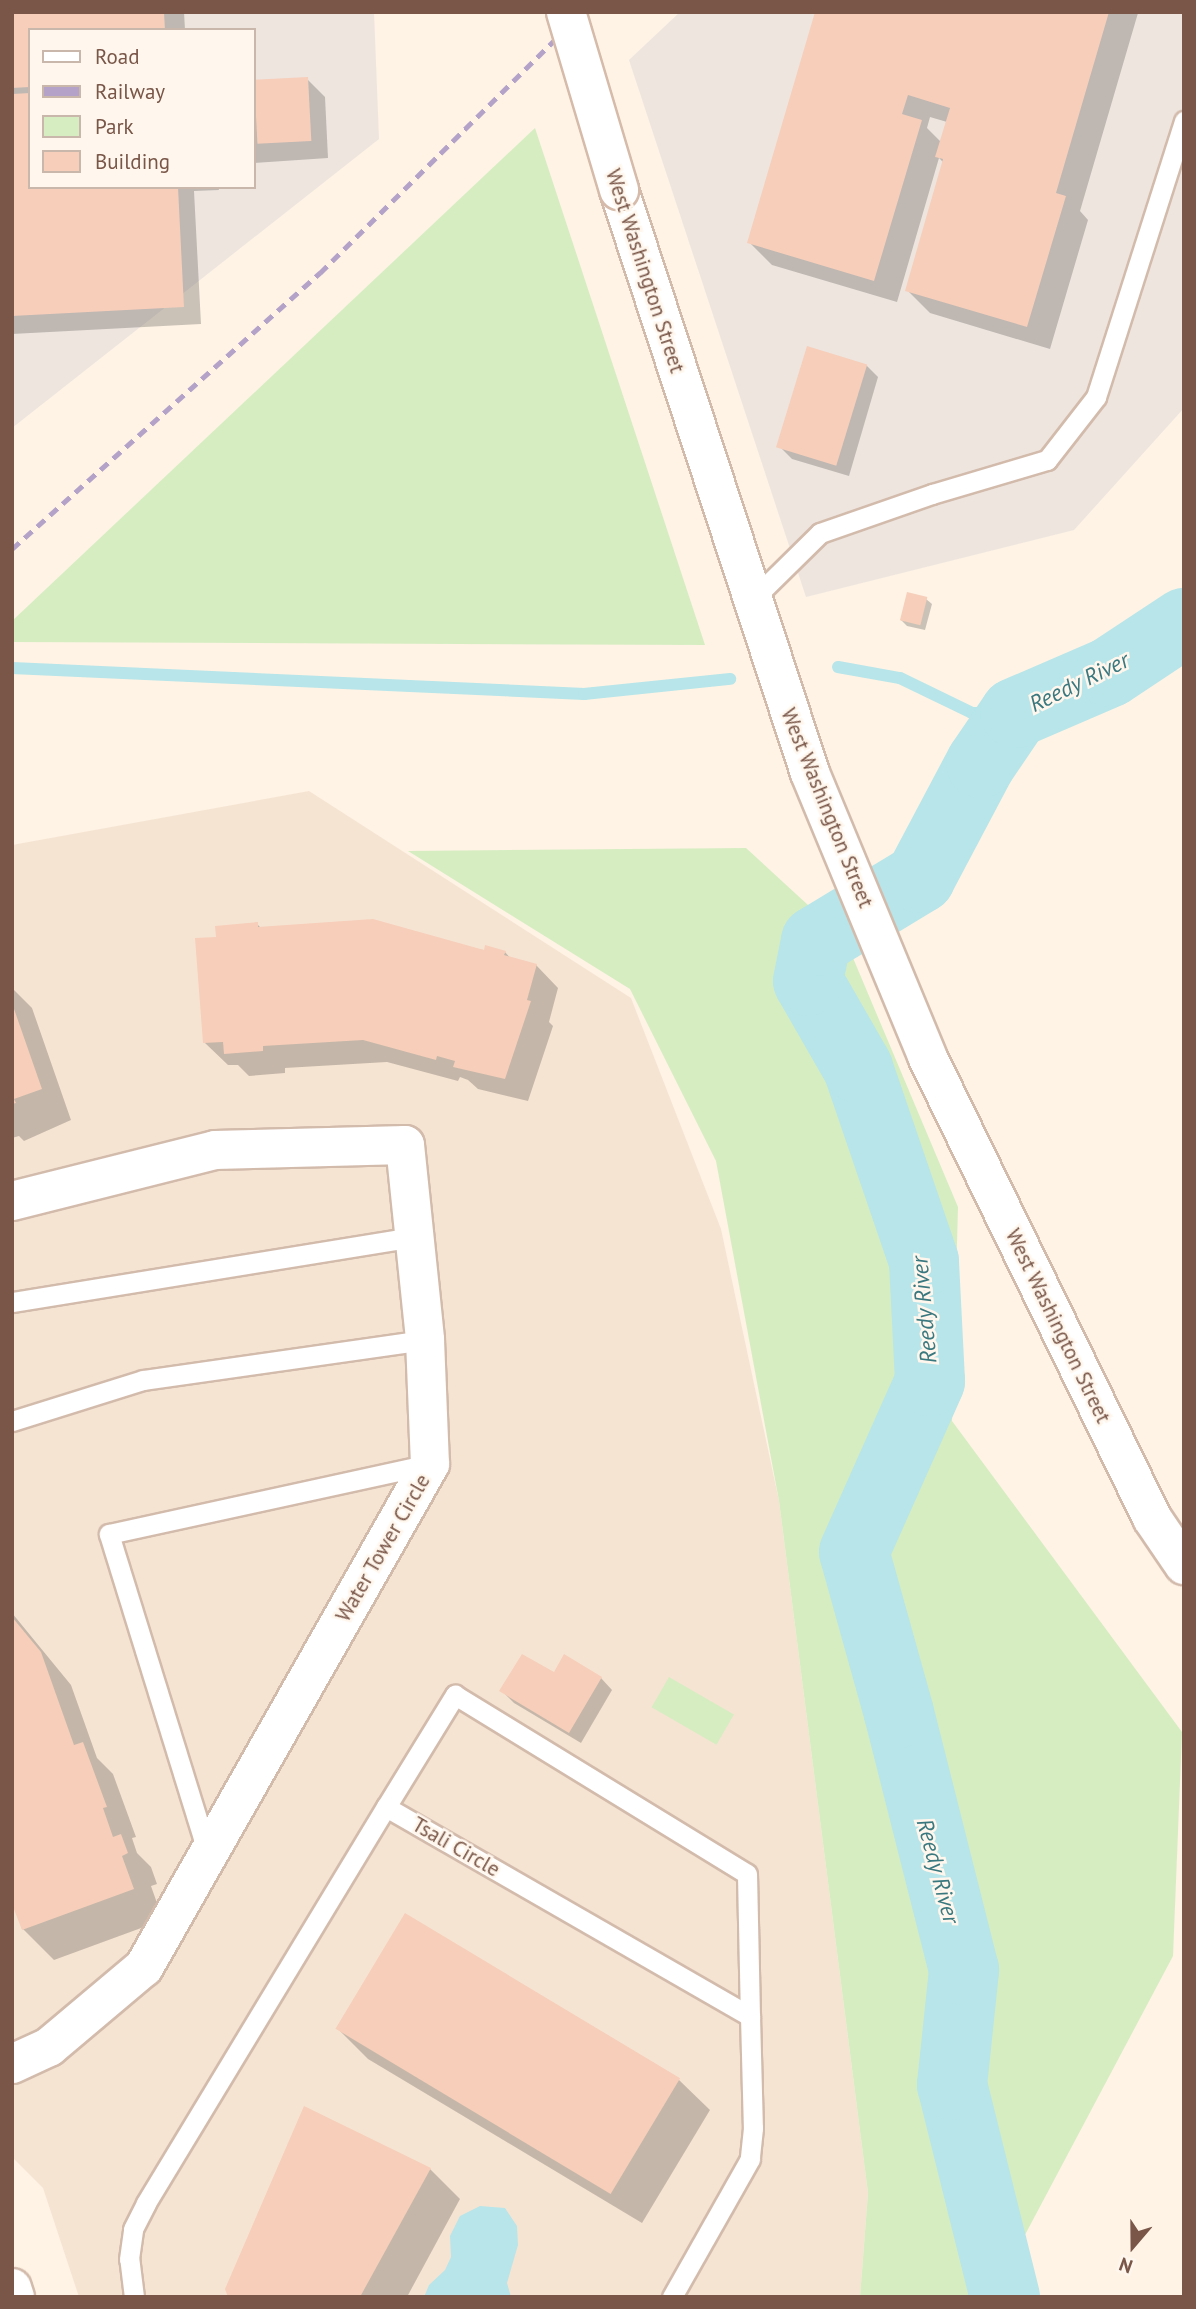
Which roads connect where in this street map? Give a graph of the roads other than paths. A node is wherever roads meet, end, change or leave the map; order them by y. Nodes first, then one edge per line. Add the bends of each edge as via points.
1 (566, 12) edge
2 (1184, 121) edge
3 (751, 601) junction
4 (12, 1202) edge
5 (415, 1237) junction
6 (12, 1302) edge
7 (425, 1340) junction
8 (12, 1421) edge
9 (430, 1464) junction
10 (1184, 1565) edge
11 (386, 1807) junction
12 (208, 1855) junction
13 (750, 2016) junction
14 (12, 2064) edge
15 (12, 2288) edge
16 (15, 2297) edge
17 (134, 2297) edge
18 (672, 2297) edge

1 - 3 street, West Washington Street, bridge
2 - 3 lane via 1096,397 1047,460 820,533
3 - 10 street, West Washington Street via 810,773 927,1056 1152,1518
4 - 5 street, Water Tower Circle via 215,1150 405,1145
5 - 6 lane
5 - 7 street, Water Tower Circle
7 - 8 lane via 142,1380
7 - 9 street, Water Tower Circle
9 - 12 street, Water Tower Circle
9 - 12 lane via 110,1534
11 - 13 lane, Tsali Circle
11 - 13 lane via 455,1695 747,1874
11 - 17 lane via 146,2203 133,2229 129,2259
12 - 14 street, Water Tower Circle via 144,1967 49,2047
13 - 18 lane via 750,2159
15 - 16 street

